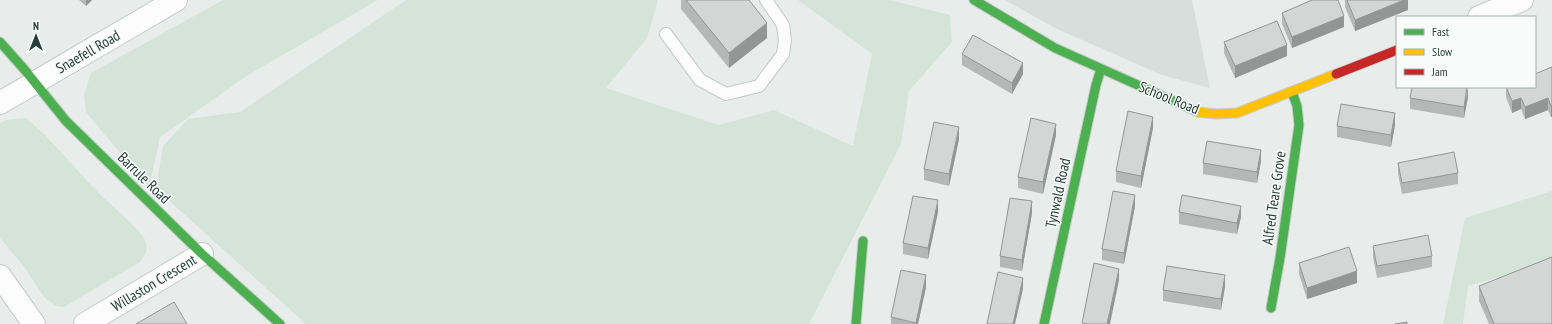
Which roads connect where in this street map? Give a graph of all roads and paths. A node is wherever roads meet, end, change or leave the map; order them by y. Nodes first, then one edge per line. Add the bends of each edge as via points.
1 (176, 0) edge
2 (766, 0) edge
3 (974, 0) edge
4 (1522, 0) edge
5 (1482, 16) edge
6 (666, 34) dead end
7 (0, 42) edge
8 (1396, 50) edge
9 (1101, 68) junction
10 (35, 83) junction
11 (1292, 92) junction
12 (0, 103) edge
13 (863, 241) dead end
14 (202, 254) junction
15 (0, 276) edge
16 (1271, 308) dead end
17 (34, 324) edge
18 (86, 324) edge
19 (280, 324) edge
20 (856, 324) edge
21 (1044, 324) edge

1 - 10 street, Snaefell Road
2 - 6 lane via 783,25 785,40 783,54 759,86 726,94 700,80
3 - 9 street, School Road via 1055,48
4 - 5 street
7 - 10 street, Barrule Road
8 - 11 street, School Road
9 - 11 street, School Road via 1197,112 1236,113
9 - 21 street, Tynwald Road
10 - 12 street, Snaefell Road
10 - 14 street, Barrule Road via 66,121
11 - 16 street, Alfred Teare Grove via 1299,125
13 - 20 street
14 - 18 street, Willaston Crescent
14 - 19 street, Barrule Road
15 - 17 street

